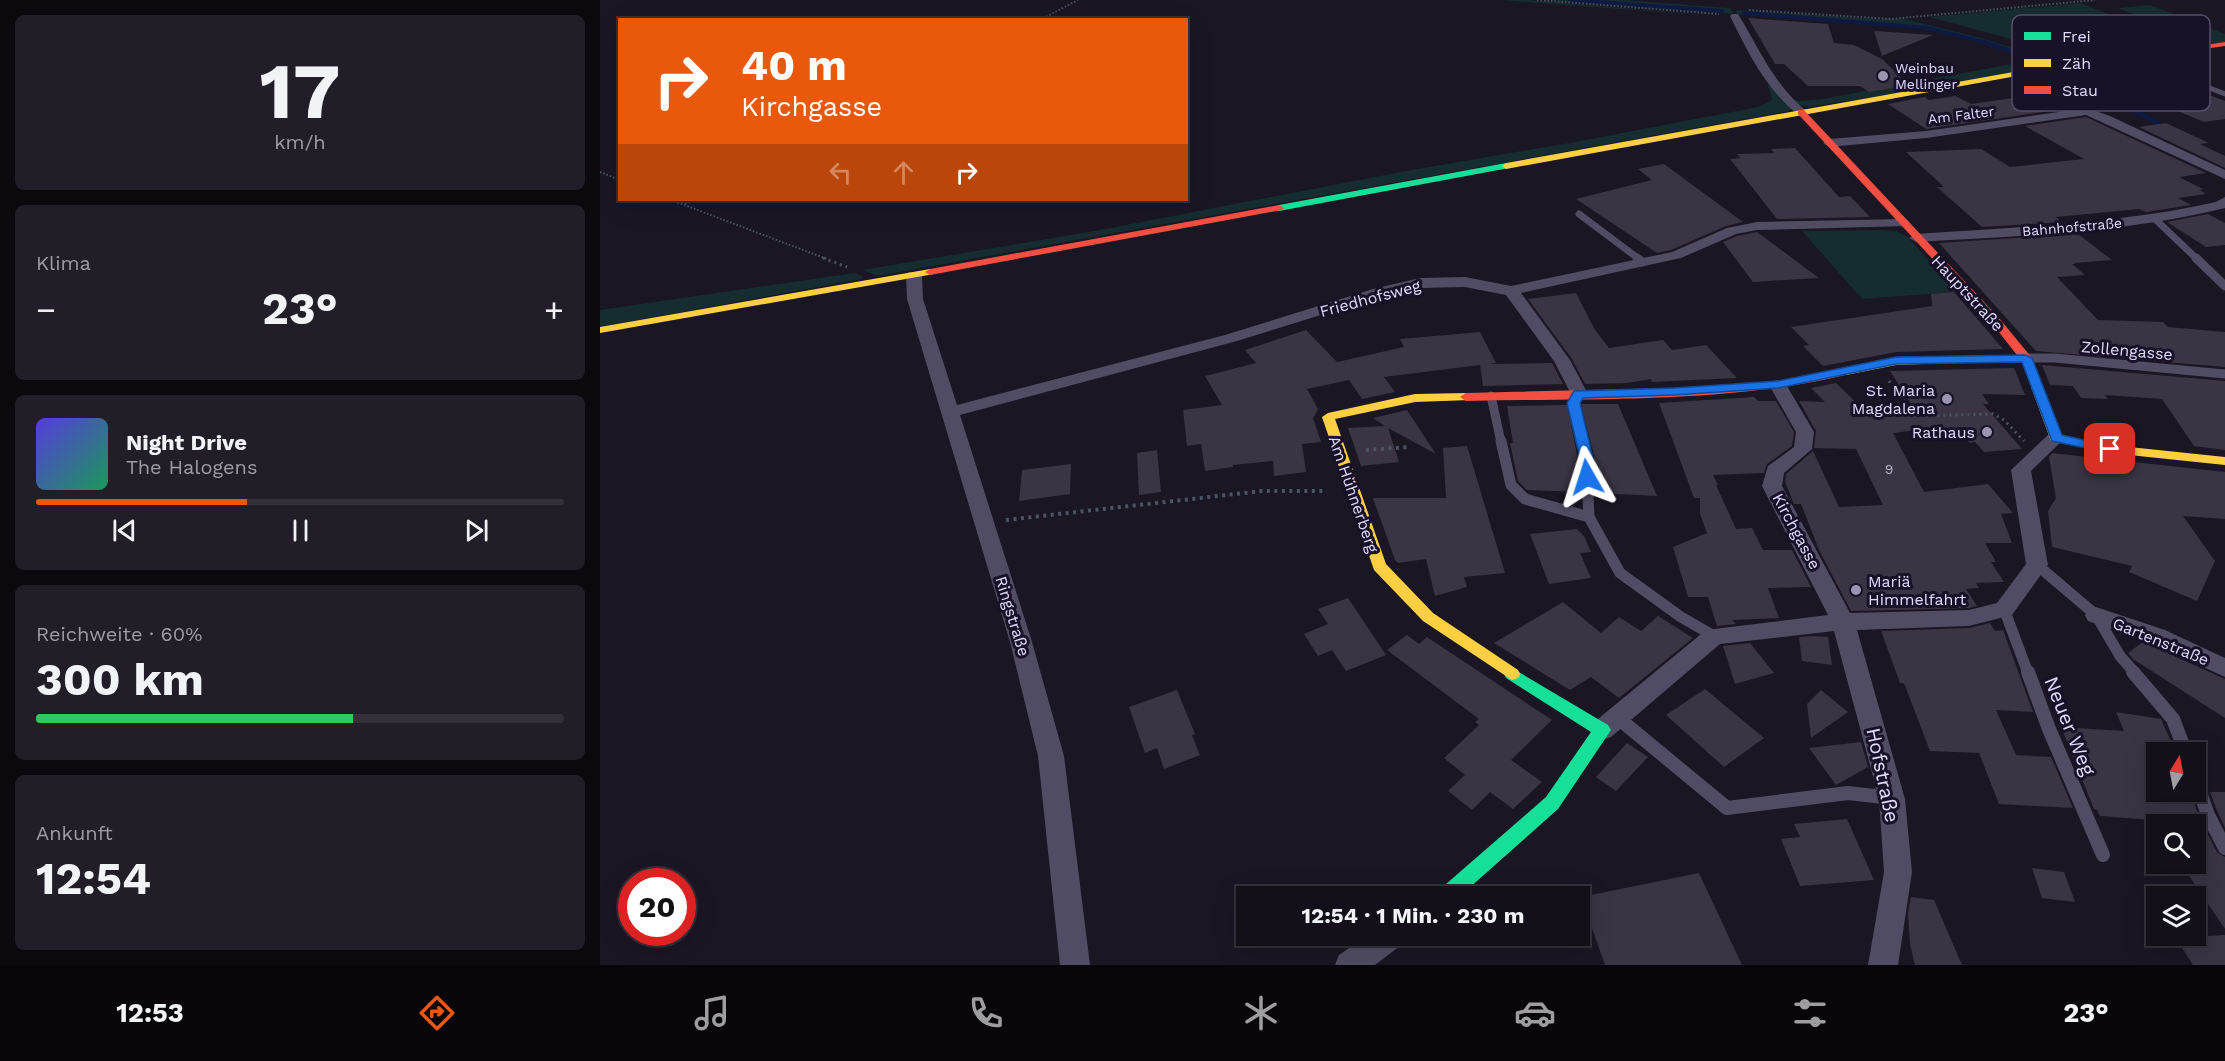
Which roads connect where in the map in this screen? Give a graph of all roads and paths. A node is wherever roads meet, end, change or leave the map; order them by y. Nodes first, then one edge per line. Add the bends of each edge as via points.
1 (1078, 0) edge
2 (1537, 0) edge
3 (2096, 0) edge
4 (1739, 13) junction
5 (1044, 18) edge
6 (2225, 44) edge
7 (2210, 46) edge
8 (2012, 74) edge
9 (2210, 88) edge
10 (2225, 94) edge
11 (1801, 112) junction
12 (1829, 143) junction
13 (600, 172) edge
14 (2225, 175) edge
15 (618, 179) edge
16 (674, 201) edge
17 (692, 201) edge
18 (2225, 201) edge
19 (685, 204) junction
20 (1579, 214) dead end
21 (2155, 219) junction
22 (1902, 223) junction
23 (1916, 238) junction
24 (1642, 262) junction
25 (914, 275) junction
26 (872, 283) junction
27 (2225, 286) edge
28 (1511, 291) junction
29 (600, 330) edge
30 (2026, 358) junction
31 (1878, 366) junction
32 (2225, 374) edge
33 (1778, 385) junction
34 (1578, 394) junction
35 (1491, 396) junction
36 (949, 412) junction
37 (2056, 438) junction
38 (1410, 447) dead end
39 (1338, 452) junction
40 (2037, 455) junction
41 (2225, 461) edge
42 (1352, 492) junction
43 (1589, 516) junction
44 (984, 523) junction
45 (2037, 565) junction
46 (2004, 609) junction
47 (2096, 615) junction
48 (1843, 622) junction
49 (1714, 636) junction
50 (2225, 668) edge
51 (1610, 724) junction
52 (2182, 742) edge
53 (1892, 799) junction
54 (2204, 802) edge
55 (2225, 848) edge
56 (2103, 855) dead end
57 (1458, 886) edge
58 (1376, 946) edge
59 (1075, 965) edge
60 (1350, 965) edge
61 (1882, 965) edge

1 - 5 path
2 - 4 path
3 - 4 path via 1892,19
4 - 11 street via 1773,83 1786,101
6 - 7 street
8 - 11 street
9 - 10 lane
11 - 12 street, Hauptstraße
11 - 25 street
12 - 14 street, Am Falter via 1968,130 2087,111
12 - 22 street, Hauptstraße
13 - 15 path
16 - 19 path
17 - 19 path
18 - 21 street, Bahnhofstraße
19 - 26 path via 861,273
20 - 24 lane
21 - 23 street, Bahnhofstraße
21 - 27 lane
22 - 23 street, Hauptstraße
22 - 24 street, Friedhofsweg via 1757,226 1732,231 1676,255
23 - 30 street, Hauptstraße
24 - 28 street, Friedhofsweg
25 - 26 street
25 - 36 street, Ringstraße via 915,299
26 - 29 street
28 - 34 street via 1562,360
28 - 36 street, Friedhofsweg via 1465,282 1420,283 1378,292 1231,338
30 - 31 street via 1896,361
30 - 32 lane, Zollengasse
30 - 37 street, Hauptstraße
31 - 33 street
31 - 40 path via 1915,416 1993,414 2004,420
33 - 34 street
33 - 48 street, Kirchgasse via 1805,432 1803,449 1775,470 1772,486
34 - 35 street, Am Hühnerberg
34 - 43 lane via 1574,403 1586,458
35 - 39 street, Am Hühnerberg via 1415,398 1328,417
35 - 43 lane via 1511,484 1524,499
36 - 44 street, Ringstraße
37 - 40 street
37 - 41 street via 2110,449
38 - 39 path
39 - 42 street, Am Hühnerberg
40 - 45 street via 2020,470
42 - 44 path via 1262,491
42 - 51 street, Am Hühnerberg via 1379,566 1428,617 1494,663
43 - 49 lane via 1620,573
44 - 59 street, Ringstraße via 1051,756
45 - 46 street
45 - 47 lane
46 - 48 street via 1968,618
46 - 56 lane, Neuer Weg via 2049,729
47 - 50 street, Gartenstraße via 2157,636
47 - 52 lane via 2120,656 2173,719
48 - 49 street
48 - 53 street, Hofstraße
49 - 51 street
51 - 53 lane, Am Hühnerberg via 1727,807 1848,793
51 - 57 street via 1552,804
53 - 61 street, Hofstraße via 1898,872
54 - 55 lane
58 - 60 street

